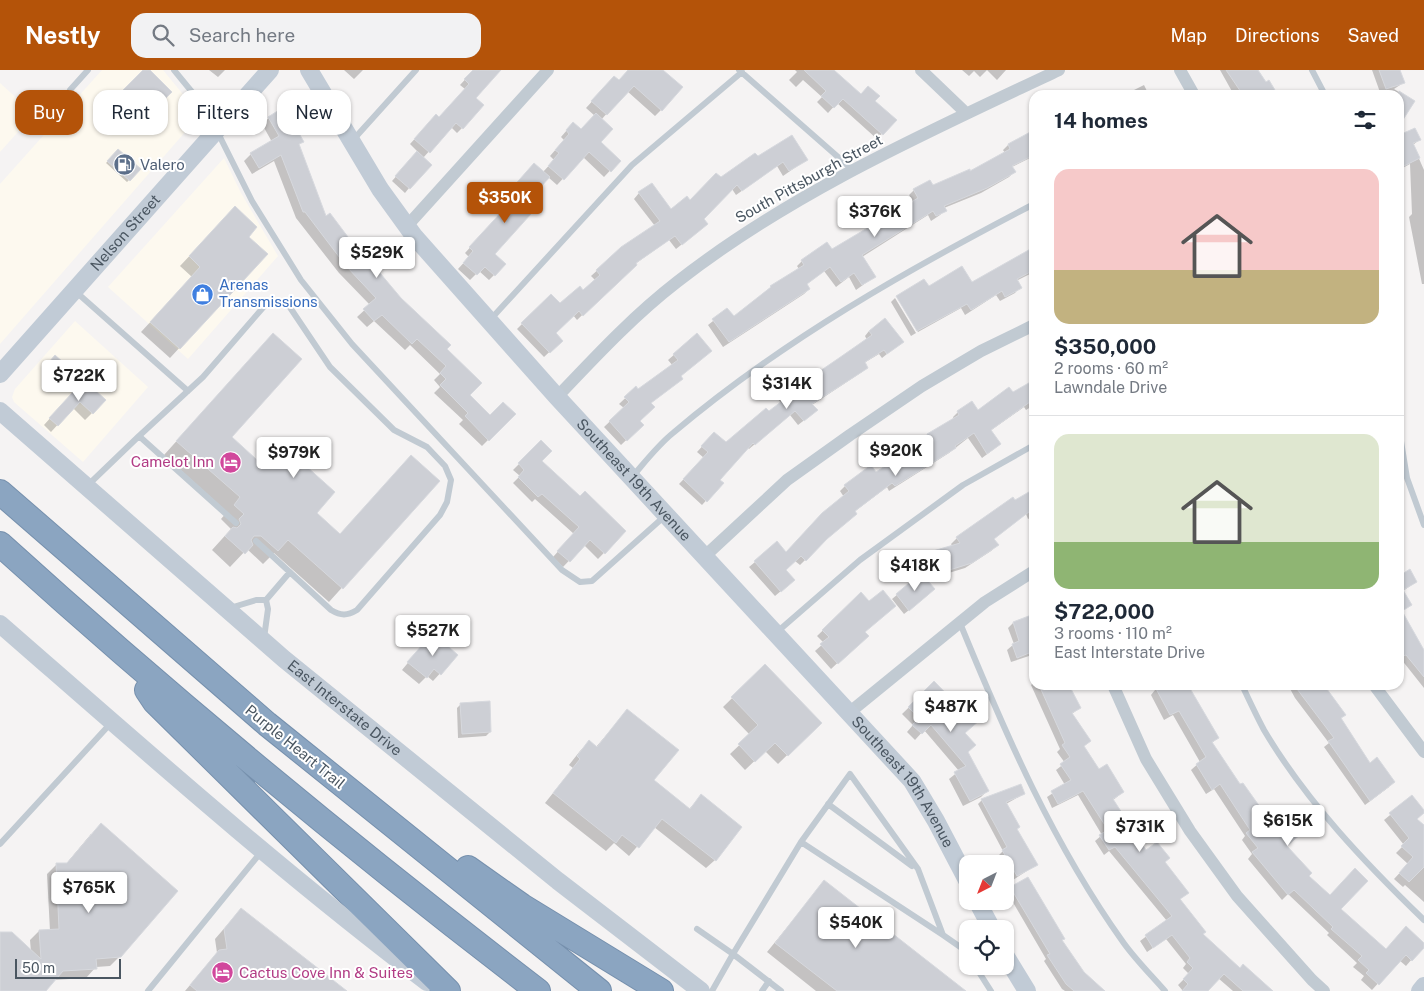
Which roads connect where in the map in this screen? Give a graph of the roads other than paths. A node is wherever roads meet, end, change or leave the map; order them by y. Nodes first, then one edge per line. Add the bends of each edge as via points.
1 (88, 70) edge
2 (174, 70) edge
3 (270, 70) edge
4 (309, 70) edge
5 (416, 70) edge
6 (548, 70) edge
7 (921, 70) edge
8 (1059, 70) edge
9 (1180, 70) edge
10 (1312, 70) edge
11 (740, 71) edge
12 (70, 90) dead end
13 (190, 90) edge
14 (252, 90) edge
15 (1191, 90) edge
16 (1322, 90) edge
17 (966, 114) junction
18 (212, 135) edge
19 (220, 135) edge
20 (352, 141) junction
21 (854, 171) junction
22 (1029, 207) edge
23 (407, 226) junction
24 (74, 290) junction
25 (489, 321) junction
26 (1029, 327) edge
27 (0, 374) edge
28 (188, 392) junction
29 (557, 397) junction
30 (0, 411) edge
31 (0, 429) edge
32 (139, 436) junction
33 (29, 437) junction
34 (1029, 449) edge
35 (1404, 460) edge
36 (632, 477) junction
37 (86, 487) junction
38 (0, 492) edge
39 (667, 514) junction
40 (236, 523) dead end
41 (1424, 525) edge
42 (256, 541) dead end
43 (0, 544) edge
44 (705, 556) junction
45 (290, 572) junction
46 (1029, 575) edge
47 (266, 600) junction
48 (227, 610) junction
49 (959, 622) junction
50 (0, 624) edge
51 (776, 633) junction
52 (264, 641) junction
53 (125, 657) junction
54 (1114, 690) edge
55 (1244, 690) edge
56 (1378, 690) edge
57 (850, 712) junction
58 (112, 722) junction
59 (267, 724) junction
60 (1424, 752) edge
61 (828, 804) junction
62 (801, 842) junction
63 (0, 844) edge
64 (263, 850) junction
65 (959, 865) edge
66 (918, 870) junction
67 (1424, 920) edge
68 (697, 930) dead end
69 (943, 935) junction
70 (959, 946) edge
71 (733, 954) junction
72 (1014, 970) edge
73 (981, 975) edge
74 (769, 982) junction
75 (1424, 986) edge
76 (148, 991) edge
77 (438, 991) edge
78 (448, 991) edge
79 (538, 991) edge
80 (599, 991) edge
81 (661, 991) edge
82 (701, 991) edge
83 (712, 991) edge
84 (762, 991) edge
85 (781, 991) edge
86 (991, 991) edge
87 (1027, 991) edge
88 (1165, 991) edge
89 (1324, 991) edge
90 (1420, 991) edge

1 - 12 lane
2 - 13 lane
3 - 14 street, Nelson Street
4 - 20 street, Southeast 19th Avenue
5 - 20 lane
6 - 23 street
7 - 17 street
8 - 17 street, South Pittsburgh Street
9 - 15 street
10 - 16 lane
11 - 21 lane
11 - 25 lane via 632,165
17 - 21 street, South Pittsburgh Street
18 - 24 street, Nelson Street
19 - 39 lane via 252,201 301,280 352,344 562,570 580,582 592,581
20 - 23 street, Southeast 19th Avenue via 380,189
21 - 29 street, South Pittsburgh Street via 732,241 676,282 622,328
22 - 36 lane via 926,260 843,309 764,363 672,434
23 - 25 street, Southeast 19th Avenue
24 - 27 street, Nelson Street
24 - 28 lane
25 - 29 street, Southeast 19th Avenue
26 - 44 street via 922,386 850,435 787,480
28 - 32 lane
28 - 45 lane via 267,303 278,301 289,306 330,367 394,430 427,447 445,466 451,480 447,502 440,515 357,610 350,614 336,613
29 - 36 street, Southeast 19th Avenue
30 - 33 street, East Interstate Drive
31 - 33 street
32 - 37 lane
32 - 40 lane
33 - 37 street, East Interstate Drive
34 - 51 lane via 963,485 860,560
35 - 41 lane via 1407,478
36 - 39 street, Southeast 19th Avenue
37 - 48 street, East Interstate Drive
38 - 59 highway, Purple Heart Trail
39 - 44 street, Southeast 19th Avenue
42 - 45 lane
43 - 53 highway
44 - 51 street, Southeast 19th Avenue
45 - 47 lane
46 - 49 street
47 - 48 lane
47 - 52 lane
48 - 52 street, East Interstate Drive
49 - 57 street
49 - 88 lane via 1004,730 1062,845 1123,943
50 - 58 street
51 - 57 street, Southeast 19th Avenue
52 - 82 street, East Interstate Drive via 411,763
53 - 78 highway via 155,702
53 - 79 highway via 404,888
54 - 89 street via 1146,759 1190,832 1237,896
55 - 67 lane via 1264,730 1317,806
56 - 60 street
57 - 65 street, Southeast 19th Avenue via 912,781
58 - 63 lane
58 - 64 street
59 - 80 highway, Purple Heart Trail
59 - 81 highway via 307,743 420,834 522,906
61 - 62 lane
61 - 66 lane
61 - 66 lane via 850,774
62 - 69 lane
62 - 71 lane
64 - 76 lane
64 - 77 street
66 - 69 lane
68 - 71 lane
69 - 70 lane
71 - 74 lane
71 - 83 lane
72 - 87 street
73 - 86 lane
74 - 84 lane
74 - 85 lane
75 - 90 street

